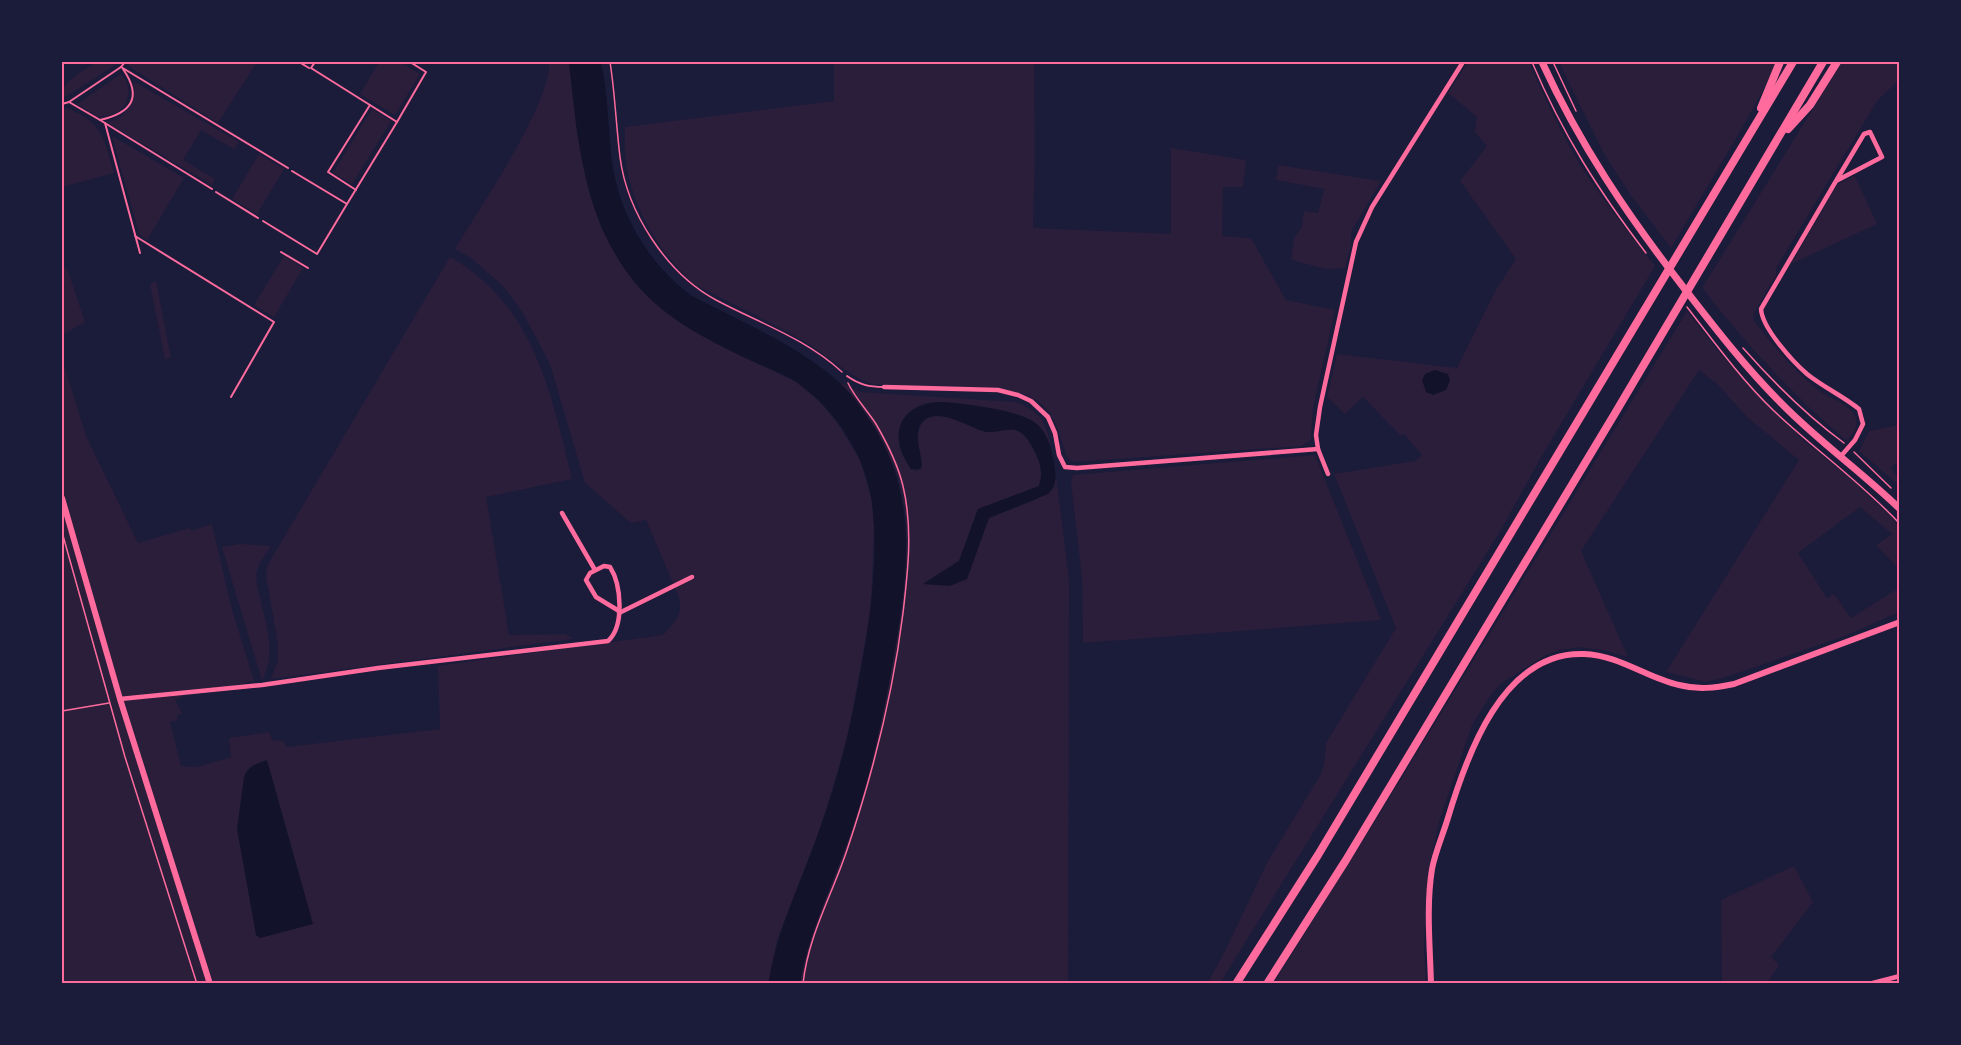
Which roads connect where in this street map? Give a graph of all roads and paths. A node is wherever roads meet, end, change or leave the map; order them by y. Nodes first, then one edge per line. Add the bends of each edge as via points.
1 (125, 62) edge
2 (299, 62) edge
3 (315, 62) edge
4 (410, 62) edge
5 (610, 62) edge
6 (1463, 62) edge
7 (1532, 62) edge
8 (1542, 62) edge
9 (1553, 62) edge
10 (1780, 62) edge
11 (1793, 62) edge
12 (1823, 62) edge
13 (1837, 62) edge
14 (121, 67) junction
15 (310, 68) junction
16 (69, 102) junction
17 (62, 104) edge
18 (370, 105) junction
19 (1579, 117) dead end
20 (100, 120) junction
21 (397, 122) junction
22 (105, 123) junction
23 (1753, 128) junction
24 (1778, 141) junction
25 (288, 168) dead end
26 (292, 171) dead end
27 (1836, 181) junction
28 (212, 189) dead end
29 (356, 190) junction
30 (216, 192) dead end
31 (347, 204) junction
32 (258, 218) dead end
33 (262, 221) dead end
34 (135, 236) junction
35 (1637, 240) dead end
36 (281, 252) dead end
37 (140, 254) dead end
38 (308, 268) dead end
39 (1740, 345) dead end
40 (847, 376) junction
41 (884, 387) joint
42 (231, 397) dead end
43 (1849, 447) junction
44 (1318, 449) junction
45 (1841, 456) junction
46 (1834, 463) dead end
47 (1328, 474) dead end
48 (1893, 491) dead end
49 (62, 498) edge
50 (1899, 509) edge
51 (562, 513) dead end
52 (1899, 524) edge
53 (62, 532) edge
54 (595, 570) junction
55 (692, 577) dead end
56 (619, 612) junction
57 (1899, 622) edge
58 (120, 699) junction
59 (110, 703) junction
60 (62, 711) edge
61 (1899, 976) edge
62 (197, 984) edge
63 (210, 984) edge
64 (803, 984) edge
65 (1236, 984) edge
66 (1267, 984) edge
67 (1431, 984) edge
68 (1869, 984) edge

1 - 14 lane
2 - 15 lane
3 - 15 lane
4 - 21 lane via 426,72
5 - 40 path via 624,178 660,249 676,270 714,299 806,344
6 - 44 street via 1372,207 1356,242 1320,406
7 - 35 path via 1588,171
8 - 45 main road via 1573,126 1641,233 1752,374
9 - 19 path
10 - 23 highway
11 - 23 highway
12 - 24 highway
13 - 24 highway via 1810,105
14 - 16 lane
14 - 20 lane via 133,92 129,103 121,114
14 - 25 lane
15 - 18 lane
16 - 17 lane
16 - 20 lane
18 - 21 lane
18 - 29 lane via 328,172
20 - 22 lane
21 - 29 lane
22 - 28 lane
22 - 34 lane
23 - 65 highway via 1318,855
24 - 66 highway via 1352,850
26 - 31 lane
27 - 27 street via 1882,157 1870,132 1864,134
27 - 43 street via 1764,303 1761,316 1806,374 1859,409 1863,424
29 - 31 lane
30 - 32 lane
31 - 33 lane via 317,254
34 - 37 lane
34 - 42 lane via 274,321
36 - 38 lane
39 - 43 path via 1800,408
40 - 41 lane via 857,384
40 - 64 path via 848,384 888,447 903,485 908,522 907,579 887,712 846,853 810,946
41 - 44 street via 998,390 1031,400 1048,417 1065,467
43 - 45 street
43 - 48 path
44 - 47 street
45 - 50 main road
46 - 52 path
49 - 58 street
51 - 54 street
53 - 59 path
54 - 56 street via 587,576 589,586 596,597
54 - 56 street via 607,565 612,570 618,585
55 - 56 street
56 - 58 street via 616,633 608,641
57 - 67 street via 1716,688 1678,685 1610,658 1588,654 1553,658 1520,676 1494,711 1465,765 1432,867
58 - 63 street
59 - 60 path
59 - 62 path
61 - 68 street

